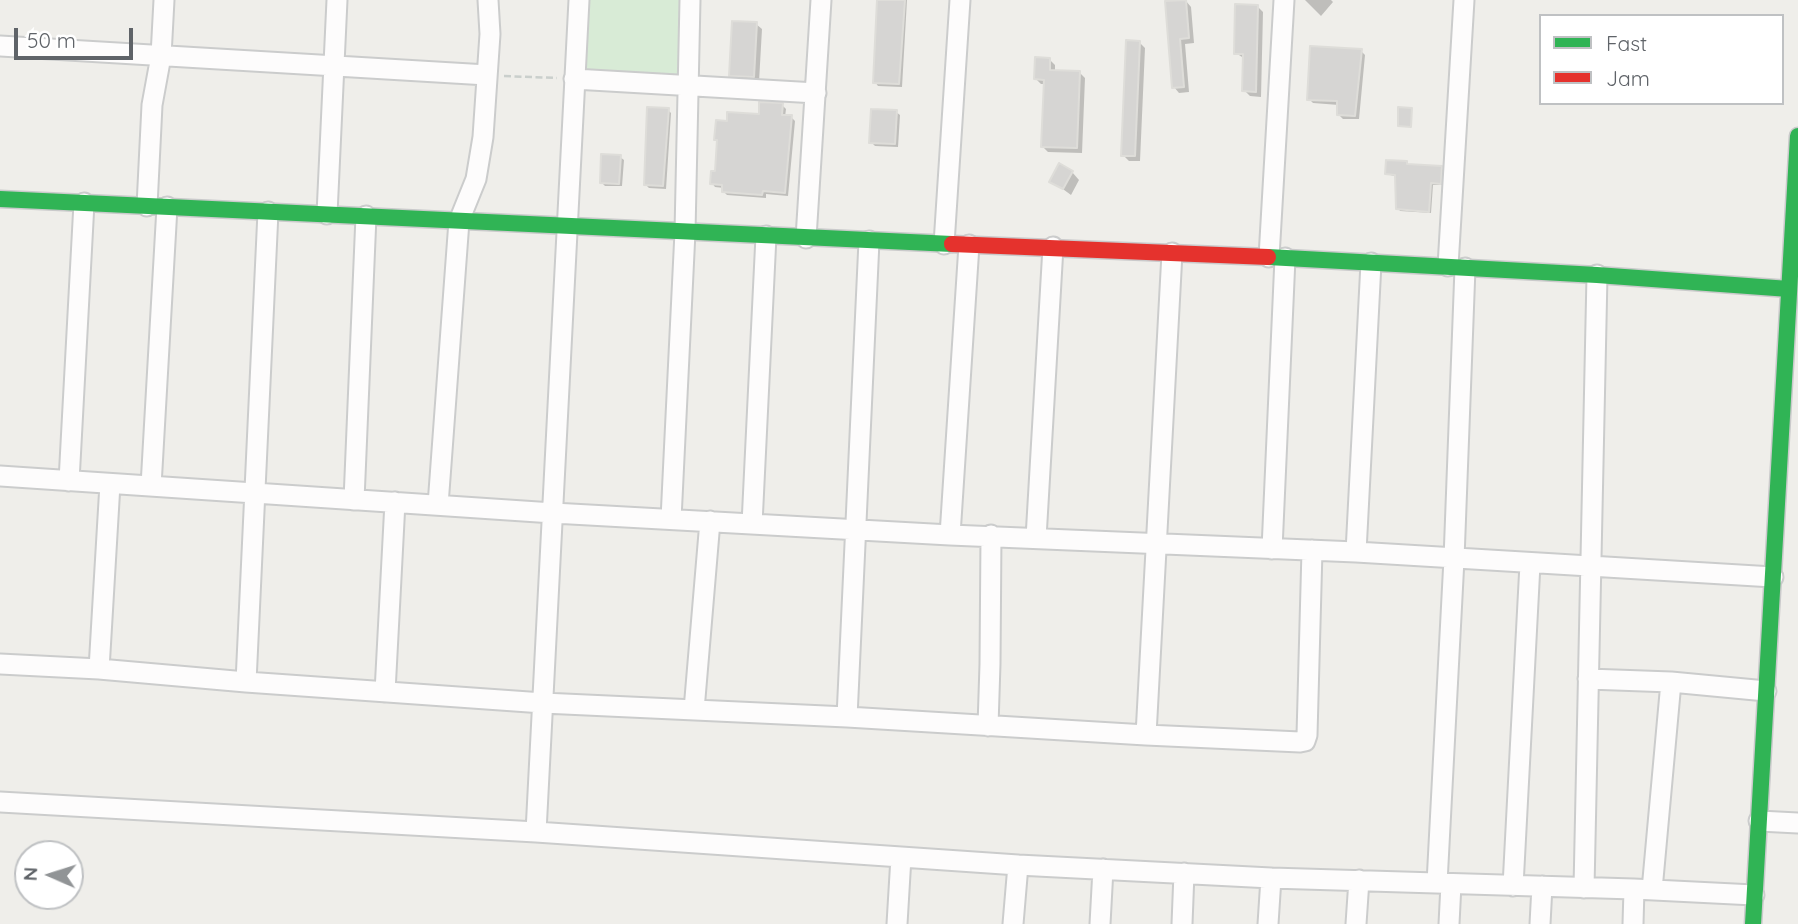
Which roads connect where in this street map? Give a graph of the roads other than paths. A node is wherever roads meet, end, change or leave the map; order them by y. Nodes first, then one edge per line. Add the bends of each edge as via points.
1 (164, 0) edge
2 (337, 0) edge
3 (488, 0) edge
4 (579, 0) edge
5 (690, 0) edge
6 (821, 0) edge
7 (960, 0) edge
8 (1284, 0) edge
9 (1464, 0) edge
10 (0, 46) edge
11 (161, 56) junction
12 (335, 65) junction
13 (487, 75) junction
14 (574, 79) junction
15 (688, 85) junction
16 (816, 93) junction
17 (1798, 136) edge
18 (1796, 193) edge
19 (0, 198) edge
20 (84, 203) junction
21 (147, 206) junction
22 (167, 206) junction
23 (268, 212) junction
24 (327, 214) junction
25 (366, 216) junction
26 (459, 221) junction
27 (567, 226) junction
28 (685, 232) junction
29 (766, 236) junction
30 (806, 239) junction
31 (869, 241) junction
32 (944, 244) junction
33 (970, 246) junction
34 (1053, 247) junction
35 (1172, 253) junction
36 (1277, 258) junction
37 (1371, 263) junction
38 (1456, 267) junction
39 (1597, 275) junction
40 (1789, 289) junction
41 (0, 476) edge
42 (69, 481) junction
43 (110, 484) junction
44 (151, 486) junction
45 (255, 493) junction
46 (354, 500) junction
47 (395, 502) junction
48 (438, 505) junction
49 (553, 513) junction
50 (671, 519) junction
51 (710, 521) junction
52 (752, 524) junction
53 (857, 529) junction
54 (950, 535) junction
55 (991, 535) junction
56 (1036, 538) junction
57 (1156, 544) junction
58 (1272, 549) junction
59 (1312, 550) junction
60 (1356, 552) junction
61 (1454, 559) junction
62 (1530, 565) junction
63 (1591, 567) junction
64 (1773, 578) junction
65 (0, 664) edge
66 (99, 669) junction
67 (1588, 679) junction
68 (246, 682) junction
69 (1671, 682) junction
70 (1766, 691) junction
71 (385, 692) junction
72 (543, 703) junction
73 (694, 710) junction
74 (847, 717) junction
75 (988, 726) junction
76 (1146, 735) junction
77 (0, 802) edge
78 (1759, 821) junction
79 (1798, 823) edge
80 (537, 832) junction
81 (901, 857) junction
82 (1018, 865) junction
83 (1103, 869) junction
84 (1184, 873) junction
85 (1270, 878) junction
86 (1359, 880) junction
87 (1444, 884) junction
88 (1513, 886) junction
89 (1542, 886) junction
90 (1584, 888) junction
91 (1643, 889) junction
92 (1754, 895) junction
93 (897, 924) edge
94 (1013, 924) edge
95 (1100, 924) edge
96 (1182, 924) edge
97 (1268, 924) edge
98 (1356, 924) edge
99 (1448, 924) edge
100 (1540, 924) edge
101 (1633, 924) edge
102 (1753, 924) edge

1 - 11 street
2 - 12 street
3 - 13 street
4 - 14 street
5 - 15 street
6 - 16 street
7 - 32 street
8 - 36 street
9 - 38 street
10 - 11 street
11 - 12 street
11 - 21 street via 152,105
12 - 13 street
12 - 24 street
13 - 26 street via 476,178
14 - 15 street
14 - 27 street
15 - 16 street
15 - 28 street
16 - 30 street
17 - 18 street
18 - 40 street
19 - 20 street
20 - 21 street
20 - 42 street
21 - 22 street
22 - 23 street
22 - 44 street
23 - 24 street
23 - 45 street
24 - 25 street
25 - 26 street
25 - 46 street
26 - 27 street
26 - 48 street
27 - 28 street
27 - 49 street
28 - 29 street
28 - 50 street
29 - 30 street
29 - 52 street
30 - 31 street
31 - 32 street
31 - 53 street
32 - 33 street
33 - 34 street
33 - 54 street
34 - 35 street
34 - 56 street
35 - 36 street
35 - 57 street
36 - 37 street
36 - 58 street
37 - 38 street
37 - 60 street
38 - 39 street
38 - 61 street
39 - 40 street
39 - 63 street
40 - 64 street
41 - 42 street
42 - 43 street
43 - 44 street
43 - 66 street
44 - 45 street
45 - 46 street
45 - 68 street
46 - 47 street
47 - 48 street
47 - 71 street
48 - 49 street
49 - 50 street
49 - 72 street
50 - 51 street
51 - 52 street
51 - 73 street
52 - 53 street
53 - 54 street
53 - 74 street
54 - 55 street
55 - 56 street
55 - 75 street
56 - 57 street
57 - 58 street
57 - 76 street
58 - 59 street
59 - 60 street
59 - 76 street via 1305,741
60 - 61 street
61 - 62 street
61 - 87 street
62 - 63 street
62 - 88 street
63 - 64 street
63 - 67 street
64 - 70 street
65 - 66 street
66 - 68 street
67 - 69 street
67 - 90 street
68 - 71 street
69 - 70 street
69 - 91 street
70 - 78 street
71 - 72 street
72 - 73 street
72 - 80 street
73 - 74 street
74 - 75 street
75 - 76 street
77 - 80 street
78 - 79 street
78 - 92 street
80 - 81 street
81 - 82 street
81 - 93 street
82 - 83 street
82 - 94 street
83 - 84 street
83 - 95 street
84 - 85 street
84 - 96 street
85 - 86 street
85 - 97 street
86 - 87 street
86 - 98 street
87 - 88 street
87 - 99 street
88 - 89 street
89 - 90 street
89 - 100 street
90 - 91 street
91 - 92 street
91 - 101 street
92 - 102 street

